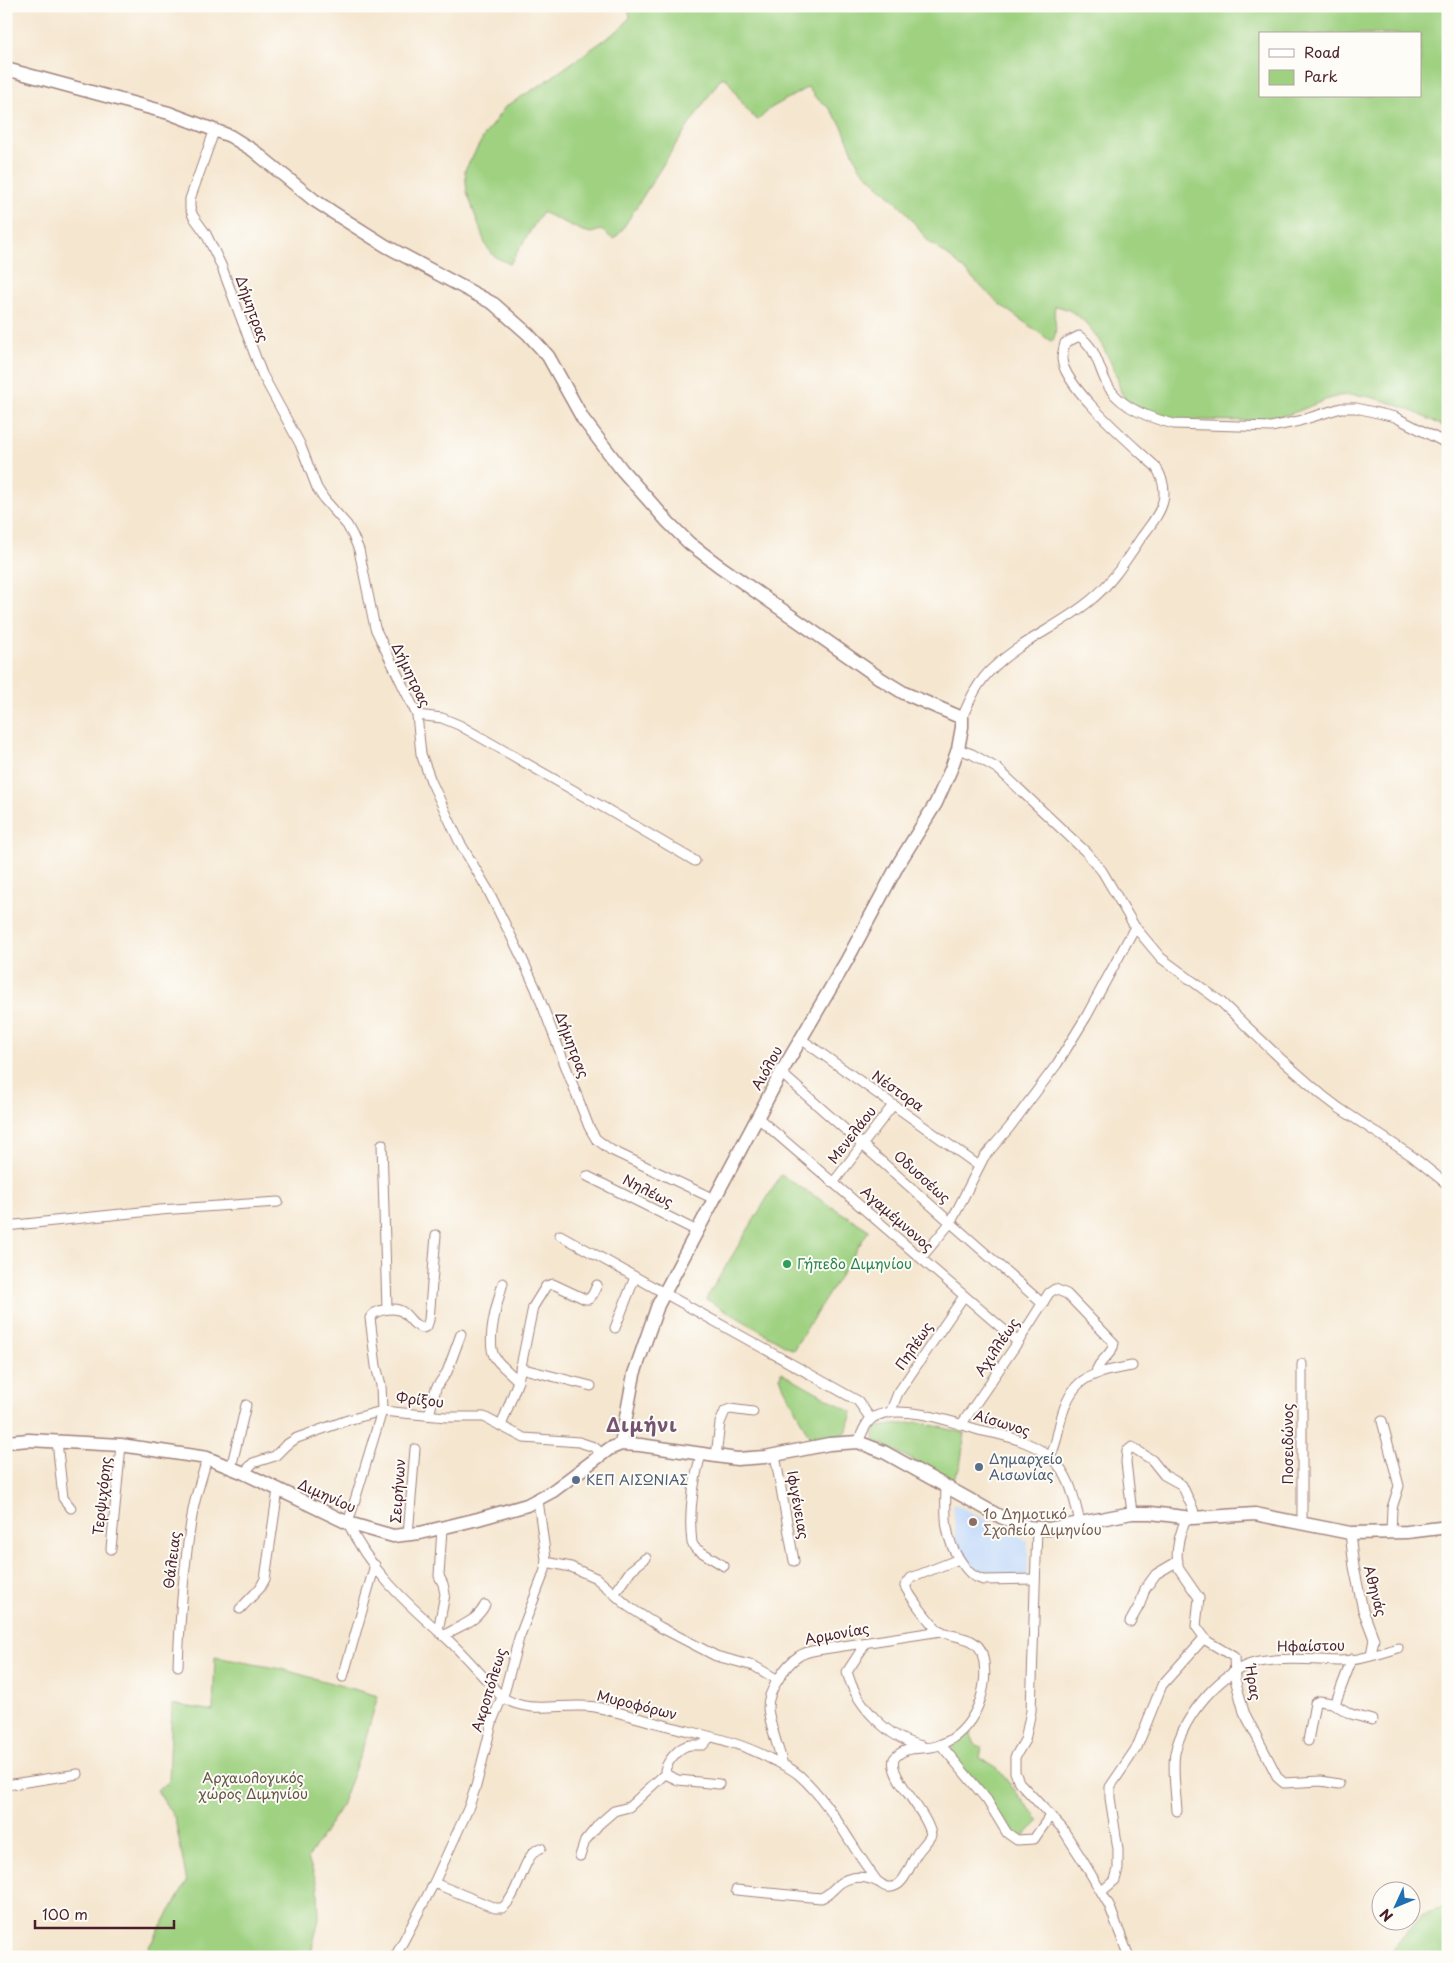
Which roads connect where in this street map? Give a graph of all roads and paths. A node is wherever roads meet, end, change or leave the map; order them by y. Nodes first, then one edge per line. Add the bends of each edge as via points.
1 (6, 69) edge
2 (215, 129) junction
3 (1448, 444) edge
4 (417, 715) junction
5 (962, 718) junction
6 (958, 749) junction
7 (695, 861) dead end
8 (1136, 927) junction
9 (801, 1039) junction
10 (781, 1073) junction
11 (893, 1105) junction
12 (757, 1117) junction
13 (382, 1144) dead end
14 (863, 1144) junction
15 (979, 1166) junction
16 (587, 1176) dead end
17 (833, 1182) junction
18 (1448, 1185) edge
19 (714, 1199) junction
20 (278, 1202) dead end
21 (951, 1222) junction
22 (6, 1226) edge
23 (697, 1231) junction
24 (436, 1235) dead end
25 (560, 1235) dead end
26 (921, 1258) junction
27 (635, 1276) junction
28 (503, 1283) dead end
29 (597, 1285) dead end
30 (664, 1293) junction
31 (964, 1296) junction
32 (1043, 1304) junction
33 (387, 1309) junction
34 (615, 1328) dead end
35 (462, 1334) dead end
36 (1018, 1342) junction
37 (1302, 1364) dead end
38 (1132, 1366) dead end
39 (520, 1368) junction
40 (1096, 1373) junction
41 (518, 1381) junction
42 (591, 1386) dead end
43 (246, 1406) dead end
44 (382, 1410) junction
45 (753, 1412) dead end
46 (890, 1413) junction
47 (429, 1416) junction
48 (871, 1419) junction
49 (1382, 1421) dead end
50 (961, 1425) junction
51 (501, 1426) junction
52 (6, 1442) edge
53 (57, 1442) junction
54 (858, 1442) junction
55 (621, 1444) junction
56 (121, 1446) junction
57 (415, 1449) dead end
58 (602, 1454) junction
59 (701, 1454) junction
60 (775, 1455) junction
61 (716, 1456) junction
62 (1050, 1457) junction
63 (207, 1458) junction
64 (231, 1468) junction
65 (244, 1472) junction
66 (946, 1487) junction
67 (278, 1490) junction
68 (538, 1500) junction
69 (71, 1508) dead end
70 (1132, 1513) junction
71 (1190, 1518) junction
72 (1080, 1522) junction
73 (348, 1523) junction
74 (1302, 1524) junction
75 (1448, 1527) edge
76 (442, 1528) junction
77 (1037, 1528) junction
78 (1391, 1532) junction
79 (1350, 1533) junction
80 (408, 1535) junction
81 (111, 1549) dead end
82 (646, 1558) dead end
83 (959, 1559) junction
84 (794, 1561) dead end
85 (1178, 1561) junction
86 (546, 1562) junction
87 (375, 1565) junction
88 (724, 1566) dead end
89 (1034, 1579) junction
90 (615, 1593) junction
91 (484, 1604) dead end
92 (240, 1609) dead end
93 (1130, 1622) dead end
94 (941, 1631) junction
95 (441, 1634) junction
96 (1204, 1638) junction
97 (864, 1643) junction
98 (1398, 1648) dead end
99 (1370, 1655) junction
100 (1352, 1659) junction
101 (178, 1666) dead end
102 (1235, 1672) junction
103 (343, 1677) dead end
104 (778, 1680) junction
105 (502, 1697) junction
106 (1335, 1704) junction
107 (1372, 1720) dead end
108 (710, 1737) junction
109 (1308, 1741) dead end
110 (936, 1746) junction
111 (783, 1765) junction
112 (666, 1773) junction
113 (78, 1774) dead end
114 (719, 1784) dead end
115 (1339, 1784) dead end
116 (6, 1786) edge
117 (1177, 1811) dead end
118 (1050, 1816) junction
119 (541, 1848) dead end
120 (580, 1856) dead end
121 (877, 1882) junction
122 (434, 1883) junction
123 (736, 1890) dead end
124 (1102, 1892) junction
125 (395, 1957) edge
126 (1130, 1957) edge

1 - 2 street via 141,105
2 - 4 street, Δήμητρας via 190,199 190,208 216,253 262,374 294,432 317,488 353,536 375,628
2 - 5 street via 241,142 314,200 352,225 494,304 548,356 583,419 656,510 689,542 881,679 904,693
3 - 5 street via 1395,417 1356,408 1341,408 1271,427 1174,424 1160,420 1140,412 1118,397 1107,384 1090,344 1079,336 1065,344 1062,359 1066,372 1081,394 1156,467 1163,478 1165,498 1160,513 1109,584 1092,600 993,667 973,692
4 - 7 street via 442,718 459,725
4 - 19 street, Δήμητρας via 422,754 431,781 525,966 591,1133 611,1150
5 - 6 street, Αιόλου
6 - 8 street via 998,769 1086,852 1102,871
6 - 9 street, Αιόλου via 936,803
8 - 15 street via 1056,1064
8 - 18 street via 1161,958 1221,1002 1303,1079
9 - 10 street, Αιόλου
9 - 11 street, Νέστορα
10 - 12 street, Αιόλου
10 - 14 street, Οδυσσέως
11 - 14 street, Μενελάου
11 - 15 street, Νέστορα
12 - 17 street, Αγαμέμνονος
12 - 19 street, Αιόλου
13 - 33 street
14 - 17 street, Μενελάου
14 - 21 street, Οδυσσέως
15 - 21 street
16 - 23 street, Νηλέως
17 - 26 street, Αγαμέμνονος
19 - 23 street, Αιόλου
20 - 22 street
21 - 26 street
21 - 32 street, Οδυσσέως
23 - 30 street, Αιόλου
24 - 33 street via 428,1325 418,1327 402,1312
25 - 27 street
26 - 31 street, Αγαμέμνονος
27 - 30 street
27 - 34 street
28 - 41 street via 494,1316 493,1352
29 - 39 street via 589,1299 554,1284 546,1286 533,1306
30 - 48 street via 858,1401
30 - 55 street, Αιόλου via 652,1318 634,1374
31 - 36 street, Αγαμέμνονος
31 - 46 street, Πηλέως via 898,1393
32 - 36 street, Αχιλλέως
32 - 40 street, Αχιλλέως via 1051,1291 1058,1289 1067,1294 1114,1343 1097,1366
33 - 44 street via 374,1313 369,1321 381,1385
35 - 47 street via 447,1372 436,1388
36 - 50 street, Αχιλλέως
37 - 74 street, Ποσειδώνος
38 - 40 street
39 - 41 street
39 - 42 street
40 - 62 street via 1073,1391 1060,1420
41 - 51 street
43 - 64 street
44 - 47 street, Φρίξου
44 - 65 street, Φρίξου via 297,1438 275,1456 253,1463
44 - 73 street
45 - 61 street via 725,1411 720,1423
46 - 48 street, Αίσωνος
46 - 50 street, Αίσωνος via 915,1414
47 - 51 street, Φρίξου via 484,1417
48 - 54 street
49 - 78 street via 1399,1486 1392,1508
50 - 62 street, Αίσωνος via 1024,1442
51 - 58 street, Φρίξου via 529,1439 586,1443
52 - 53 street, Διμηνίου
53 - 56 street, Διμηνίου
53 - 69 street via 63,1498
54 - 60 street via 829,1444
54 - 66 street via 884,1452
55 - 58 street, Διμηνίου
55 - 59 street
56 - 63 street, Διμηνίου
56 - 81 street, Τερψιχόρης
57 - 80 street, Σειρήνων
58 - 68 street, Διμηνίου
59 - 61 street
59 - 88 street via 691,1501 692,1543
60 - 61 street via 753,1458
60 - 84 street, Ιφιγένειας
62 - 72 street, Αίσωνος via 1069,1481
63 - 64 street, Διμηνίου
63 - 101 street, Θάλειας via 193,1508 180,1613
64 - 65 street, Διμηνίου
65 - 67 street, Διμηνίου
66 - 77 street via 1001,1517
66 - 83 street via 946,1529
67 - 73 street, Διμηνίου
67 - 92 street via 265,1579
68 - 76 street, Διμηνίου via 513,1510
68 - 86 street, Ακροπόλεως
70 - 71 street
70 - 71 street via 1126,1462 1127,1451 1132,1447 1152,1460 1164,1475 1182,1484 1193,1509
70 - 72 street
71 - 74 street via 1255,1514
71 - 85 street via 1178,1539
72 - 77 street via 1049,1529
73 - 80 street, Διμηνίου via 393,1536
73 - 87 street, Μυροφόρων
74 - 79 street
75 - 78 street
76 - 80 street, Διμηνίου
76 - 95 street via 439,1576 444,1594
77 - 89 street
78 - 79 street
79 - 99 street, Αθηνάς via 1362,1606 1374,1639
82 - 90 street via 631,1570
83 - 89 street via 971,1574 983,1580
83 - 94 street via 911,1578 906,1584 906,1589
85 - 93 street via 1156,1574 1145,1589
85 - 96 street via 1179,1569 1199,1598 1196,1621
86 - 90 street via 585,1572
86 - 105 street, Ακροπόλεως
87 - 95 street, Μυροφόρων via 398,1593
87 - 103 street
89 - 118 street via 1030,1722 1026,1740 1015,1757 1014,1769 1019,1782
90 - 104 street via 638,1614 701,1649 754,1666
91 - 95 street via 473,1620
94 - 97 street, Αρμονίας
94 - 110 street via 980,1648 985,1671 974,1715 962,1730
95 - 105 street, Μυροφόρων
96 - 102 street, Ήρας via 1234,1657
96 - 124 street via 1162,1685 1137,1746 1110,1787 1118,1869 1115,1880
97 - 104 street, Αρμονίας via 805,1652 788,1666
97 - 110 street via 848,1672 862,1700 876,1719 896,1736 908,1742
98 - 99 street, Ηφαίστου
99 - 100 street, Ηφαίστου
100 - 102 street, Ηφαίστου via 1261,1662
100 - 106 street
102 - 115 street, Ήρας via 1247,1720 1281,1782
102 - 117 street, Ηφαίστου via 1190,1717 1175,1754
104 - 111 street, Αρμονίας via 768,1708
105 - 108 street, Μυροφόρων via 529,1707 594,1707
105 - 122 street, Ακροπόλεως via 468,1809
106 - 107 street via 1351,1714
106 - 109 street via 1315,1703
108 - 111 street, Μυροφόρων via 746,1747
108 - 112 street via 703,1745 682,1749 668,1763
110 - 118 street via 987,1800 1013,1838 1036,1838
110 - 121 street via 902,1751 894,1760 893,1767 928,1825 930,1836 898,1883 889,1888
111 - 121 street, Μυροφόρων via 817,1795
112 - 114 street via 678,1780
112 - 120 street via 629,1807 614,1811 600,1824 585,1841
113 - 116 street
118 - 124 street via 1062,1828
119 - 122 street via 530,1857 513,1897 502,1908
121 - 123 street via 862,1878 844,1880 820,1898
122 - 125 street, Ακροπόλεως
124 - 126 street

